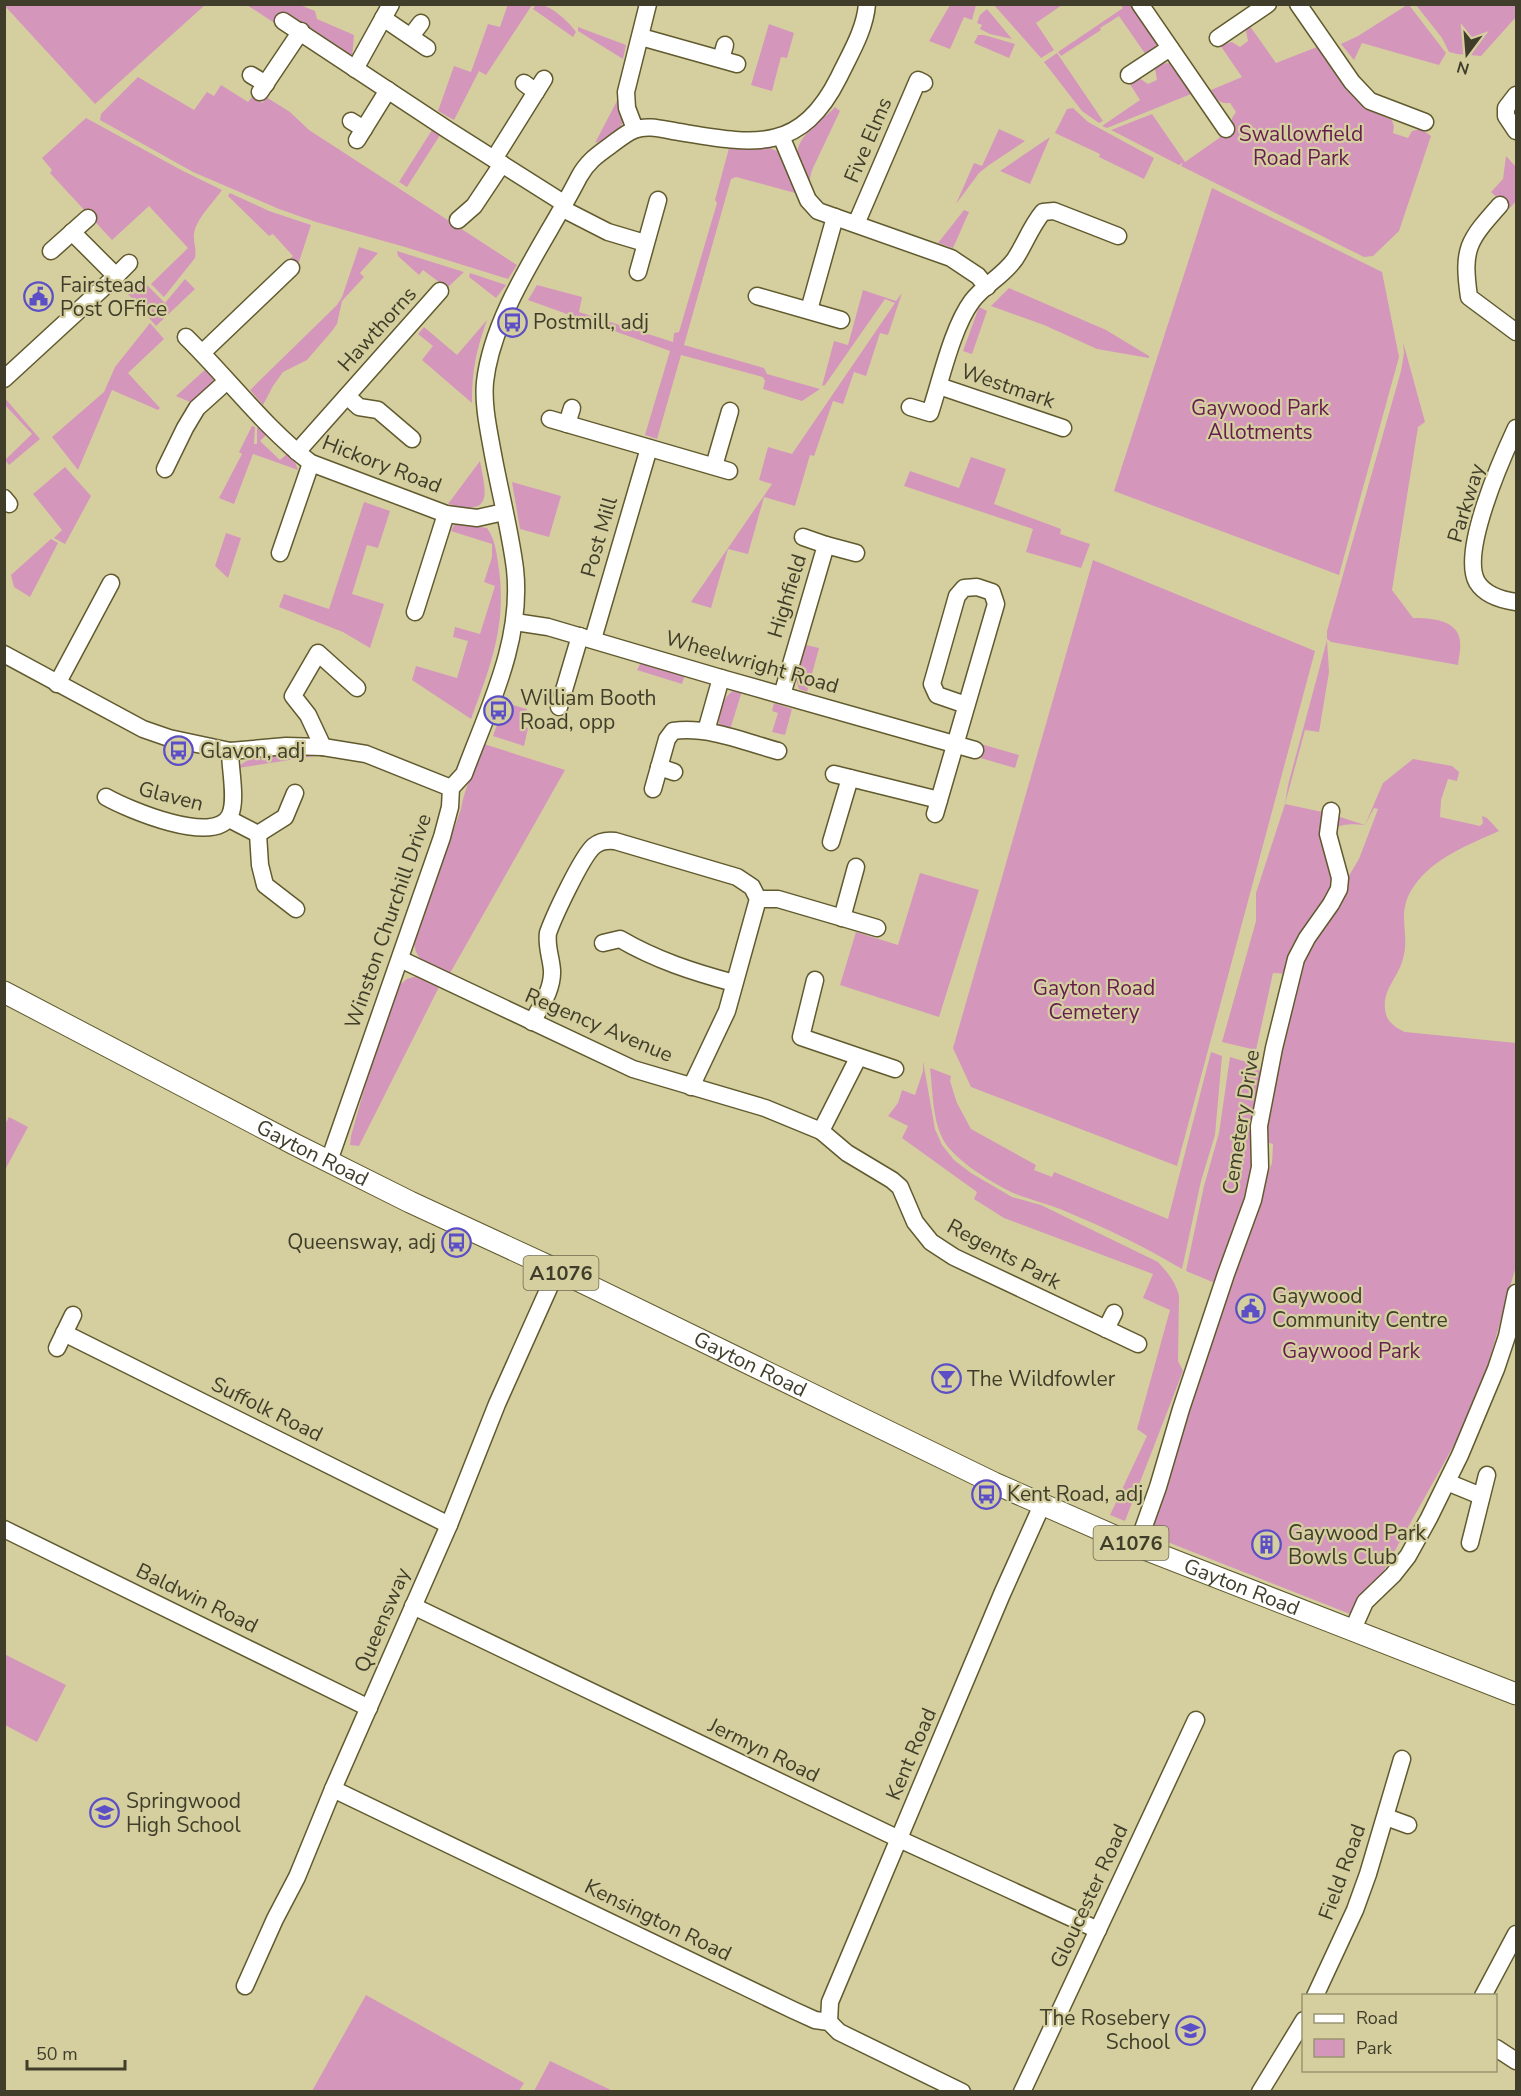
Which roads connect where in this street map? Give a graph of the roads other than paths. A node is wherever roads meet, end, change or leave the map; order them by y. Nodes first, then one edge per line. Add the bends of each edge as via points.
1 (648, 4) edge
2 (867, 4) edge
3 (1140, 4) edge
4 (1268, 4) edge
5 (1298, 4) edge
6 (387, 11) edge
7 (283, 21) dead end
8 (301, 31) junction
9 (641, 37) junction
10 (1242, 42) dead end
11 (428, 48) dead end
12 (1170, 48) junction
13 (728, 56) dead end
14 (355, 69) junction
15 (1141, 74) dead end
16 (924, 83) dead end
17 (259, 84) dead end
18 (535, 85) dead end
19 (388, 90) junction
20 (1516, 95) edge
21 (1225, 118) dead end
22 (1425, 122) dead end
23 (635, 129) junction
24 (357, 130) dead end
25 (1516, 131) edge
26 (781, 136) junction
27 (498, 162) junction
28 (658, 200) dead end
29 (564, 206) junction
30 (1500, 206) dead end
31 (835, 217) junction
32 (88, 218) dead end
33 (458, 220) dead end
34 (856, 224) junction
35 (72, 232) junction
36 (1118, 236) dead end
37 (645, 243) junction
38 (51, 251) dead end
39 (129, 263) dead end
40 (291, 268) dead end
41 (638, 272) dead end
42 (116, 276) junction
43 (987, 287) junction
44 (440, 291) dead end
45 (757, 296) dead end
46 (809, 310) junction
47 (841, 320) dead end
48 (1516, 332) edge
49 (186, 337) dead end
50 (202, 353) junction
51 (4, 379) edge
52 (227, 381) junction
53 (939, 386) junction
54 (347, 396) junction
55 (910, 407) dead end
56 (550, 419) dead end
57 (1063, 428) dead end
58 (1516, 428) edge
59 (743, 430) dead end
60 (412, 439) dead end
61 (649, 448) junction
62 (297, 452) junction
63 (311, 463) junction
64 (165, 469) dead end
65 (504, 513) junction
66 (447, 514) junction
67 (803, 537) dead end
68 (826, 545) junction
69 (280, 553) dead end
70 (856, 553) dead end
71 (111, 583) dead end
72 (1516, 602) edge
73 (415, 612) dead end
74 (514, 622) junction
75 (587, 638) junction
76 (4, 654) edge
77 (721, 678) junction
78 (57, 684) junction
79 (357, 688) dead end
80 (782, 695) junction
81 (966, 705) junction
82 (559, 707) dead end
83 (706, 731) junction
84 (954, 744) junction
85 (323, 747) junction
86 (975, 750) dead end
87 (230, 751) junction
88 (778, 751) dead end
89 (451, 788) junction
90 (653, 789) dead end
91 (295, 793) dead end
92 (106, 797) dead end
93 (1331, 811) dead end
94 (229, 819) junction
95 (258, 834) junction
96 (831, 842) dead end
97 (856, 867) dead end
98 (758, 899) junction
99 (296, 909) dead end
100 (842, 918) junction
101 (877, 928) dead end
102 (603, 943) dead end
103 (400, 960) junction
104 (815, 980) dead end
105 (734, 983) junction
106 (4, 992) edge
107 (532, 1023) junction
108 (858, 1058) junction
109 (895, 1069) dead end
110 (691, 1087) junction
111 (821, 1131) junction
112 (847, 1153) joint
113 (329, 1161) junction
114 (557, 1270) junction
115 (1516, 1293) edge
116 (1114, 1313) dead end
117 (73, 1315) dead end
118 (1106, 1329) junction
119 (1138, 1344) dead end
120 (1487, 1475) dead end
121 (1447, 1482) junction
122 (1481, 1496) junction
123 (1042, 1505) junction
124 (449, 1525) junction
125 (4, 1528) edge
126 (1470, 1543) dead end
127 (1137, 1546) junction
128 (413, 1606) junction
129 (1353, 1629) junction
130 (1516, 1694) edge
131 (369, 1708) junction
132 (1196, 1720) dead end
133 (1402, 1759) dead end
134 (333, 1789) junction
135 (1386, 1817) junction
136 (1408, 1825) dead end
137 (899, 1839) junction
138 (1098, 1930) junction
139 (1516, 1934) edge
140 (245, 1986) dead end
141 (1315, 1994) edge
142 (1484, 1994) edge
143 (829, 2022) junction
144 (1302, 2023) edge
145 (1497, 2049) edge
146 (1516, 2061) edge
147 (962, 2091) edge
148 (1022, 2091) edge
149 (1260, 2091) edge

1 - 9 street
2 - 26 street via 862,29 828,98 806,122
3 - 12 street
4 - 10 street via 1225,33
5 - 22 street via 1352,82 1370,101
6 - 11 street via 416,29
6 - 14 street
7 - 8 street
8 - 14 street
8 - 17 street
9 - 13 street
9 - 23 street via 626,92
12 - 15 street
12 - 21 street
14 - 19 street
16 - 34 street, Five Elms via 918,80
18 - 27 street
19 - 24 street
19 - 27 street
20 - 25 street via 1506,108 1506,116
23 - 26 street via 651,127 757,142
23 - 29 street, Winston Churchill Drive via 591,159
26 - 31 street via 812,205
27 - 29 street
27 - 33 street via 479,211
28 - 37 street
29 - 37 street via 608,232
29 - 65 street, Winston Churchill Drive via 516,291 491,350 485,401
30 - 48 street via 1471,240 1465,268 1469,297
31 - 34 street
31 - 46 street
32 - 35 street
34 - 43 street via 951,258
35 - 38 street
35 - 42 street
36 - 43 street, Westmark via 1054,211 1042,212 1016,258
37 - 41 street
39 - 42 street
40 - 50 street
42 - 51 street
43 - 53 street, Westmark via 973,300 963,318
44 - 54 street, Hawthorns
45 - 46 street
46 - 47 street
49 - 50 street, Hickory Road
50 - 52 street, Hickory Road
52 - 62 street, Hickory Road
52 - 64 street via 197,408
53 - 55 street, Westmark via 930,413
53 - 57 street, Westmark
54 - 60 street, Hawthorns via 359,406 378,410
54 - 62 street, Hawthorns
56 - 61 street via 569,416
58 - 72 street, Parkway via 1493,482 1472,553 1472,569 1484,590
59 - 61 street via 728,418 721,469
61 - 75 street, Post Mill
62 - 63 street, Hickory Road
63 - 66 street, Hickory Road
63 - 69 street
65 - 66 street, Hickory Road via 477,518
65 - 74 street, Winston Churchill Drive via 515,570
66 - 73 street
67 - 68 street, Highfield
68 - 70 street, Highfield
68 - 80 street, Highfield
71 - 78 street
74 - 75 street, Wheelwright Road
74 - 89 street, Winston Churchill Drive via 507,659 464,774
75 - 77 street, Wheelwright Road
75 - 82 street, Post Mill
76 - 78 street
77 - 80 street, Wheelwright Road
77 - 83 street
78 - 87 street via 143,729 193,745
79 - 85 street via 318,653 293,696 308,715
80 - 84 street, Wheelwright Road
81 - 81 street via 996,604 992,592 977,587 964,588 957,596 932,684 937,695
81 - 84 street
83 - 88 street
83 - 90 street via 673,731 667,739 667,770
84 - 86 street, Wheelwright Road
84 - 96 street via 937,807 842,776
85 - 87 street
85 - 89 street via 366,754
87 - 94 street, Glaven via 234,806
89 - 103 street, Winston Churchill Drive via 442,837
91 - 95 street via 285,817
92 - 94 street, Glaven via 124,807 186,826 218,827
93 - 127 street, Cemetery Drive via 1328,834 1340,889 1296,959 1259,1126 1260,1167 1253,1200
94 - 95 street
95 - 99 street via 265,885
97 - 100 street
98 - 100 street via 778,899
98 - 105 street
98 - 107 street via 752,887 737,877 615,841 603,841 586,854 548,933 552,980
100 - 101 street
102 - 105 street via 620,939 685,970
103 - 107 street, Regency Avenue
103 - 113 street, Winston Churchill Drive
104 - 108 street via 801,1037
105 - 110 street via 727,1011
106 - 113 main road, Gayton Road / A1076
107 - 110 street, Regency Avenue via 633,1069
108 - 109 street
108 - 111 street
110 - 111 street, Regency Avenue via 765,1108
111 - 112 street, Regency Avenue
112 - 118 street, Regents Park via 900,1187 915,1222 931,1242 954,1257
113 - 114 main road, Gayton Road / A1076
114 - 123 main road, Gayton Road / A1076
114 - 124 street, Queensway
115 - 121 street via 1496,1369
116 - 118 street
117 - 124 street, Suffolk Road via 61,1341
118 - 119 street, Regents Park
120 - 122 street
121 - 122 street
121 - 129 street via 1413,1547 1393,1575 1365,1602
122 - 126 street
123 - 127 main road, Gayton Road / A1076
123 - 137 street, Kent Road
124 - 128 street, Queensway
125 - 131 street, Baldwin Road
127 - 129 main road, Gayton Road / A1076
128 - 131 street, Queensway
128 - 137 street, Jermyn Road
129 - 130 main road, Gayton Road / A1076
131 - 134 street, Queensway
132 - 138 street, Gloucester Road
133 - 135 street, Field Road
134 - 140 street, Queensway
134 - 143 street, Kensington Road via 815,2020
135 - 136 street
135 - 141 street, Field Road via 1355,1910
137 - 138 street, Jermyn Road
137 - 143 street, Kent Road via 830,2002
138 - 148 street, Gloucester Road
139 - 142 street
143 - 147 street, Kensington Road via 839,2032
144 - 149 street
145 - 146 street

